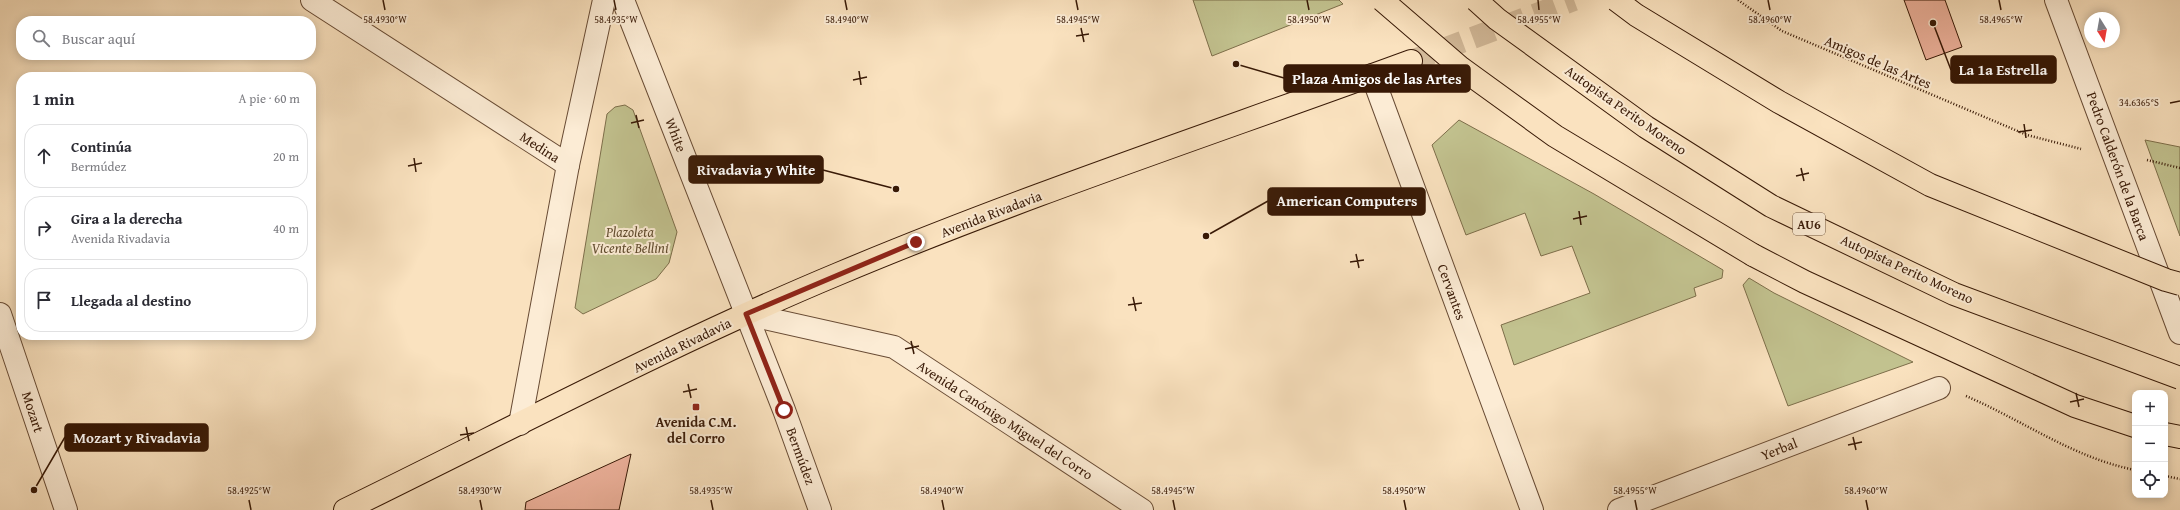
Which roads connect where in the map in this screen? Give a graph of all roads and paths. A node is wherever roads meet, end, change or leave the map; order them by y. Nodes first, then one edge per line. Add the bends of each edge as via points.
1 (312, 0) edge
2 (604, 0) edge
3 (623, 0) edge
4 (1382, 0) edge
5 (1476, 0) edge
6 (1616, 0) edge
7 (1738, 0) edge
8 (2056, 0) edge
9 (1411, 60) tunnel mouth
10 (1372, 75) junction
11 (2112, 152) junction
12 (568, 165) junction
13 (2180, 168) edge
14 (2180, 284) edge
15 (0, 314) edge
16 (746, 314) junction
17 (2178, 320) edge
18 (2180, 378) edge
19 (1939, 388) joint
20 (520, 424) junction
21 (2132, 425) edge
22 (2168, 435) edge
23 (2180, 437) edge
24 (2132, 469) edge
25 (2168, 477) edge
26 (2180, 479) edge
27 (66, 510) edge
28 (345, 510) edge
29 (820, 510) edge
30 (1142, 510) edge
31 (1532, 510) edge
32 (1619, 510) edge

1 - 12 street, Medina
2 - 12 street
3 - 16 street, White
4 - 21 main road, bridge via 1461,68 1555,136 1753,255 1805,282 2075,406
5 - 18 main road, Autopista Perito Moreno / AU6, bridge via 1497,19 1646,126 1772,206 1954,294
6 - 14 main road, bridge via 1636,15 1779,102 1930,185
7 - 11 path, Amigos de las Artes via 1782,31 2027,135 2078,149
8 - 11 street, Pedro Calderón de la Barca
9 - 10 main road, Avenida Rivadavia
10 - 16 main road, Avenida Rivadavia via 984,215
10 - 31 street, Cervantes
11 - 13 path, Amigos de las Artes
11 - 17 street, Pedro Calderón de la Barca
12 - 20 street, Medina
15 - 27 street, Mozart
16 - 20 main road, Avenida Rivadavia
16 - 29 street, Bermúdez
16 - 30 street, Avenida Canónigo Miguel del Corro via 894,347
19 - 24 path via 1950,389 1988,405 2080,453
19 - 32 street, Yerbal
20 - 28 main road, Avenida Rivadavia
22 - 23 main road
25 - 26 path

